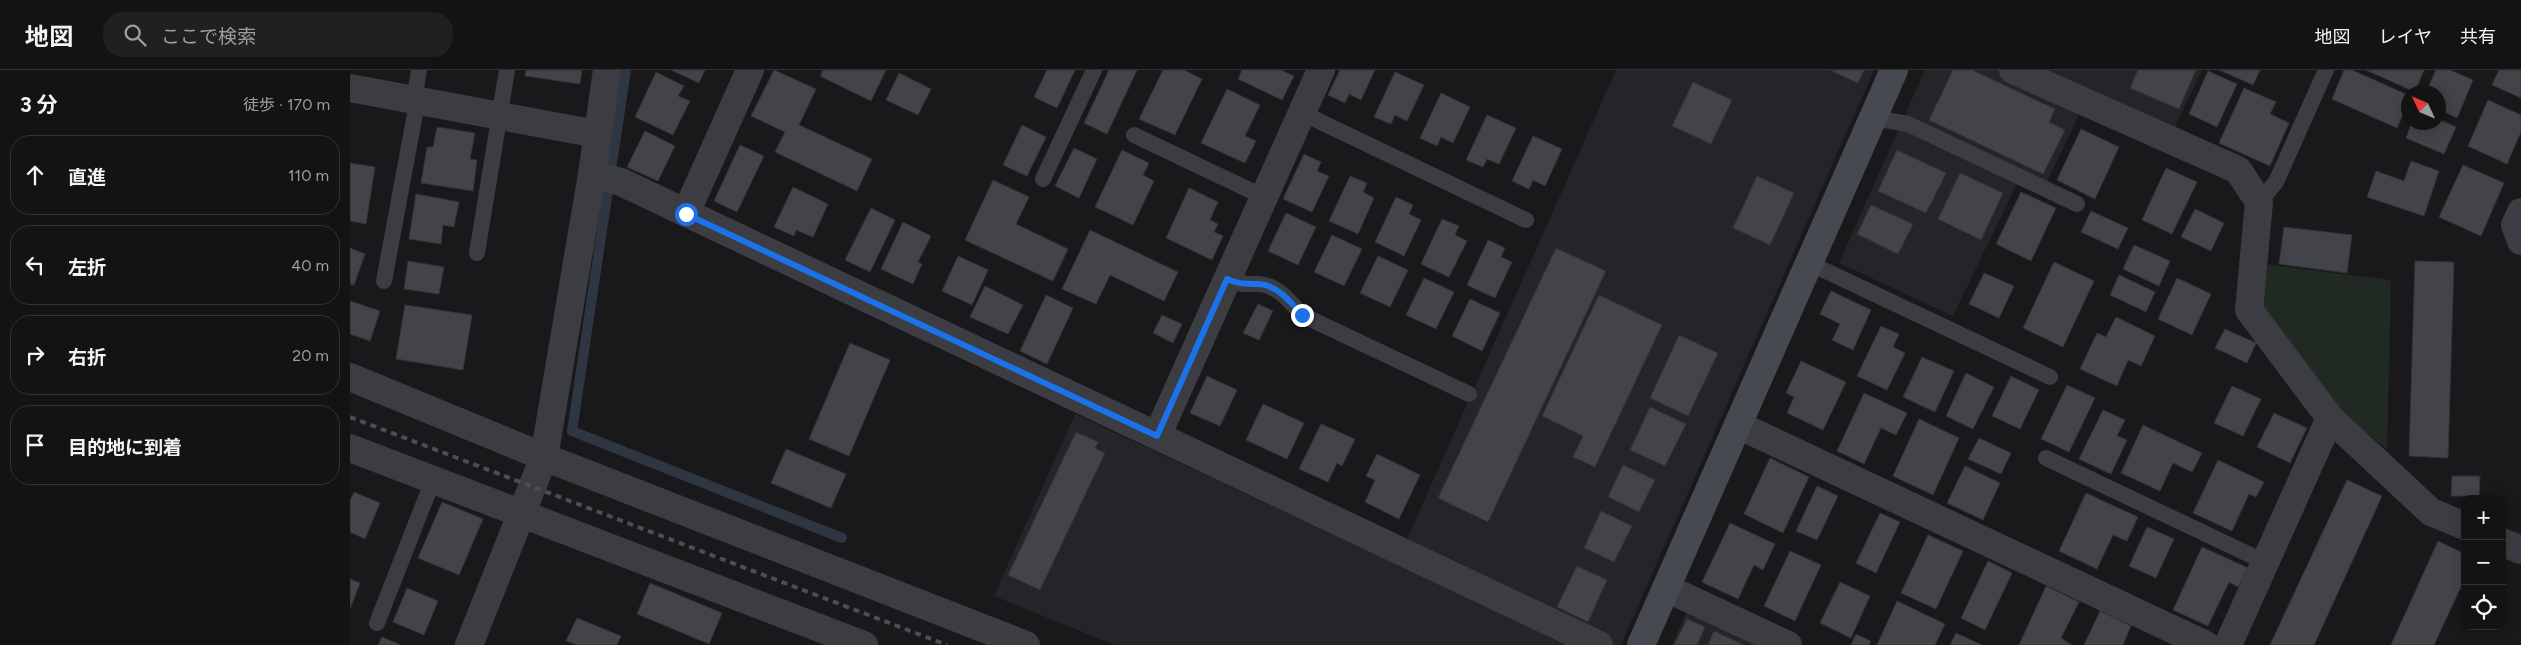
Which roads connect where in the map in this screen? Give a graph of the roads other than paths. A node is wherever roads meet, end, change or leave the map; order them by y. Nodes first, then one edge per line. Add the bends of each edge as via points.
1 (419, 70) edge
2 (507, 70) edge
3 (607, 70) edge
4 (750, 70) edge
5 (1094, 70) edge
6 (1321, 70) edge
7 (1894, 70) edge
8 (2013, 70) edge
9 (2326, 70) edge
10 (350, 88) edge
11 (414, 100) junction
12 (1302, 113) junction
13 (500, 116) junction
14 (1873, 118) junction
15 (597, 134) junction
16 (1134, 135) dead end
17 (592, 174) junction
18 (1043, 179) dead end
19 (1264, 197) junction
20 (2259, 202) junction
21 (2076, 204) dead end
22 (2521, 212) edge
23 (686, 214) junction
24 (1526, 220) dead end
25 (2521, 242) edge
26 (477, 253) dead end
27 (1809, 263) junction
28 (1227, 279) junction
29 (384, 281) dead end
30 (2050, 377) dead end
31 (350, 378) edge
32 (1469, 394) dead end
33 (2330, 418) junction
34 (1738, 425) junction
35 (1157, 436) junction
36 (350, 448) edge
37 (544, 458) junction
38 (2046, 458) dead end
39 (433, 480) junction
40 (522, 514) junction
41 (2461, 524) edge
42 (2506, 544) edge
43 (2521, 550) edge
44 (2265, 562) junction
45 (1666, 588) junction
46 (377, 623) dead end
47 (469, 645) edge
48 (864, 645) edge
49 (1026, 645) edge
50 (1599, 645) edge
51 (1641, 645) edge
52 (1788, 645) edge
53 (2206, 645) edge
54 (2228, 645) edge

1 - 11 lane
2 - 13 lane
3 - 15 street
4 - 23 street
5 - 18 lane
6 - 12 street
7 - 14 street
8 - 20 street via 2238,170
9 - 20 lane via 2276,182
10 - 11 street
11 - 13 street
11 - 29 lane via 415,114
12 - 19 street
12 - 24 lane
13 - 15 street
13 - 26 lane
14 - 21 lane via 1908,124
14 - 27 street
15 - 17 street
16 - 19 lane
17 - 23 street via 621,182
17 - 37 street
19 - 28 street
20 - 33 street via 2250,310
22 - 25 street via 2515,225
23 - 35 street
27 - 30 lane
27 - 34 street
28 - 32 lane via 1240,285 1260,284 1286,296 1302,315
28 - 35 street
31 - 37 street
33 - 41 street via 2431,512
33 - 44 street
34 - 45 street
34 - 53 street
35 - 50 street
36 - 39 street
37 - 40 street
37 - 49 street
38 - 44 lane
39 - 40 street
39 - 46 lane
40 - 47 street
40 - 48 street
42 - 43 street
44 - 54 street
45 - 51 street
45 - 52 street

